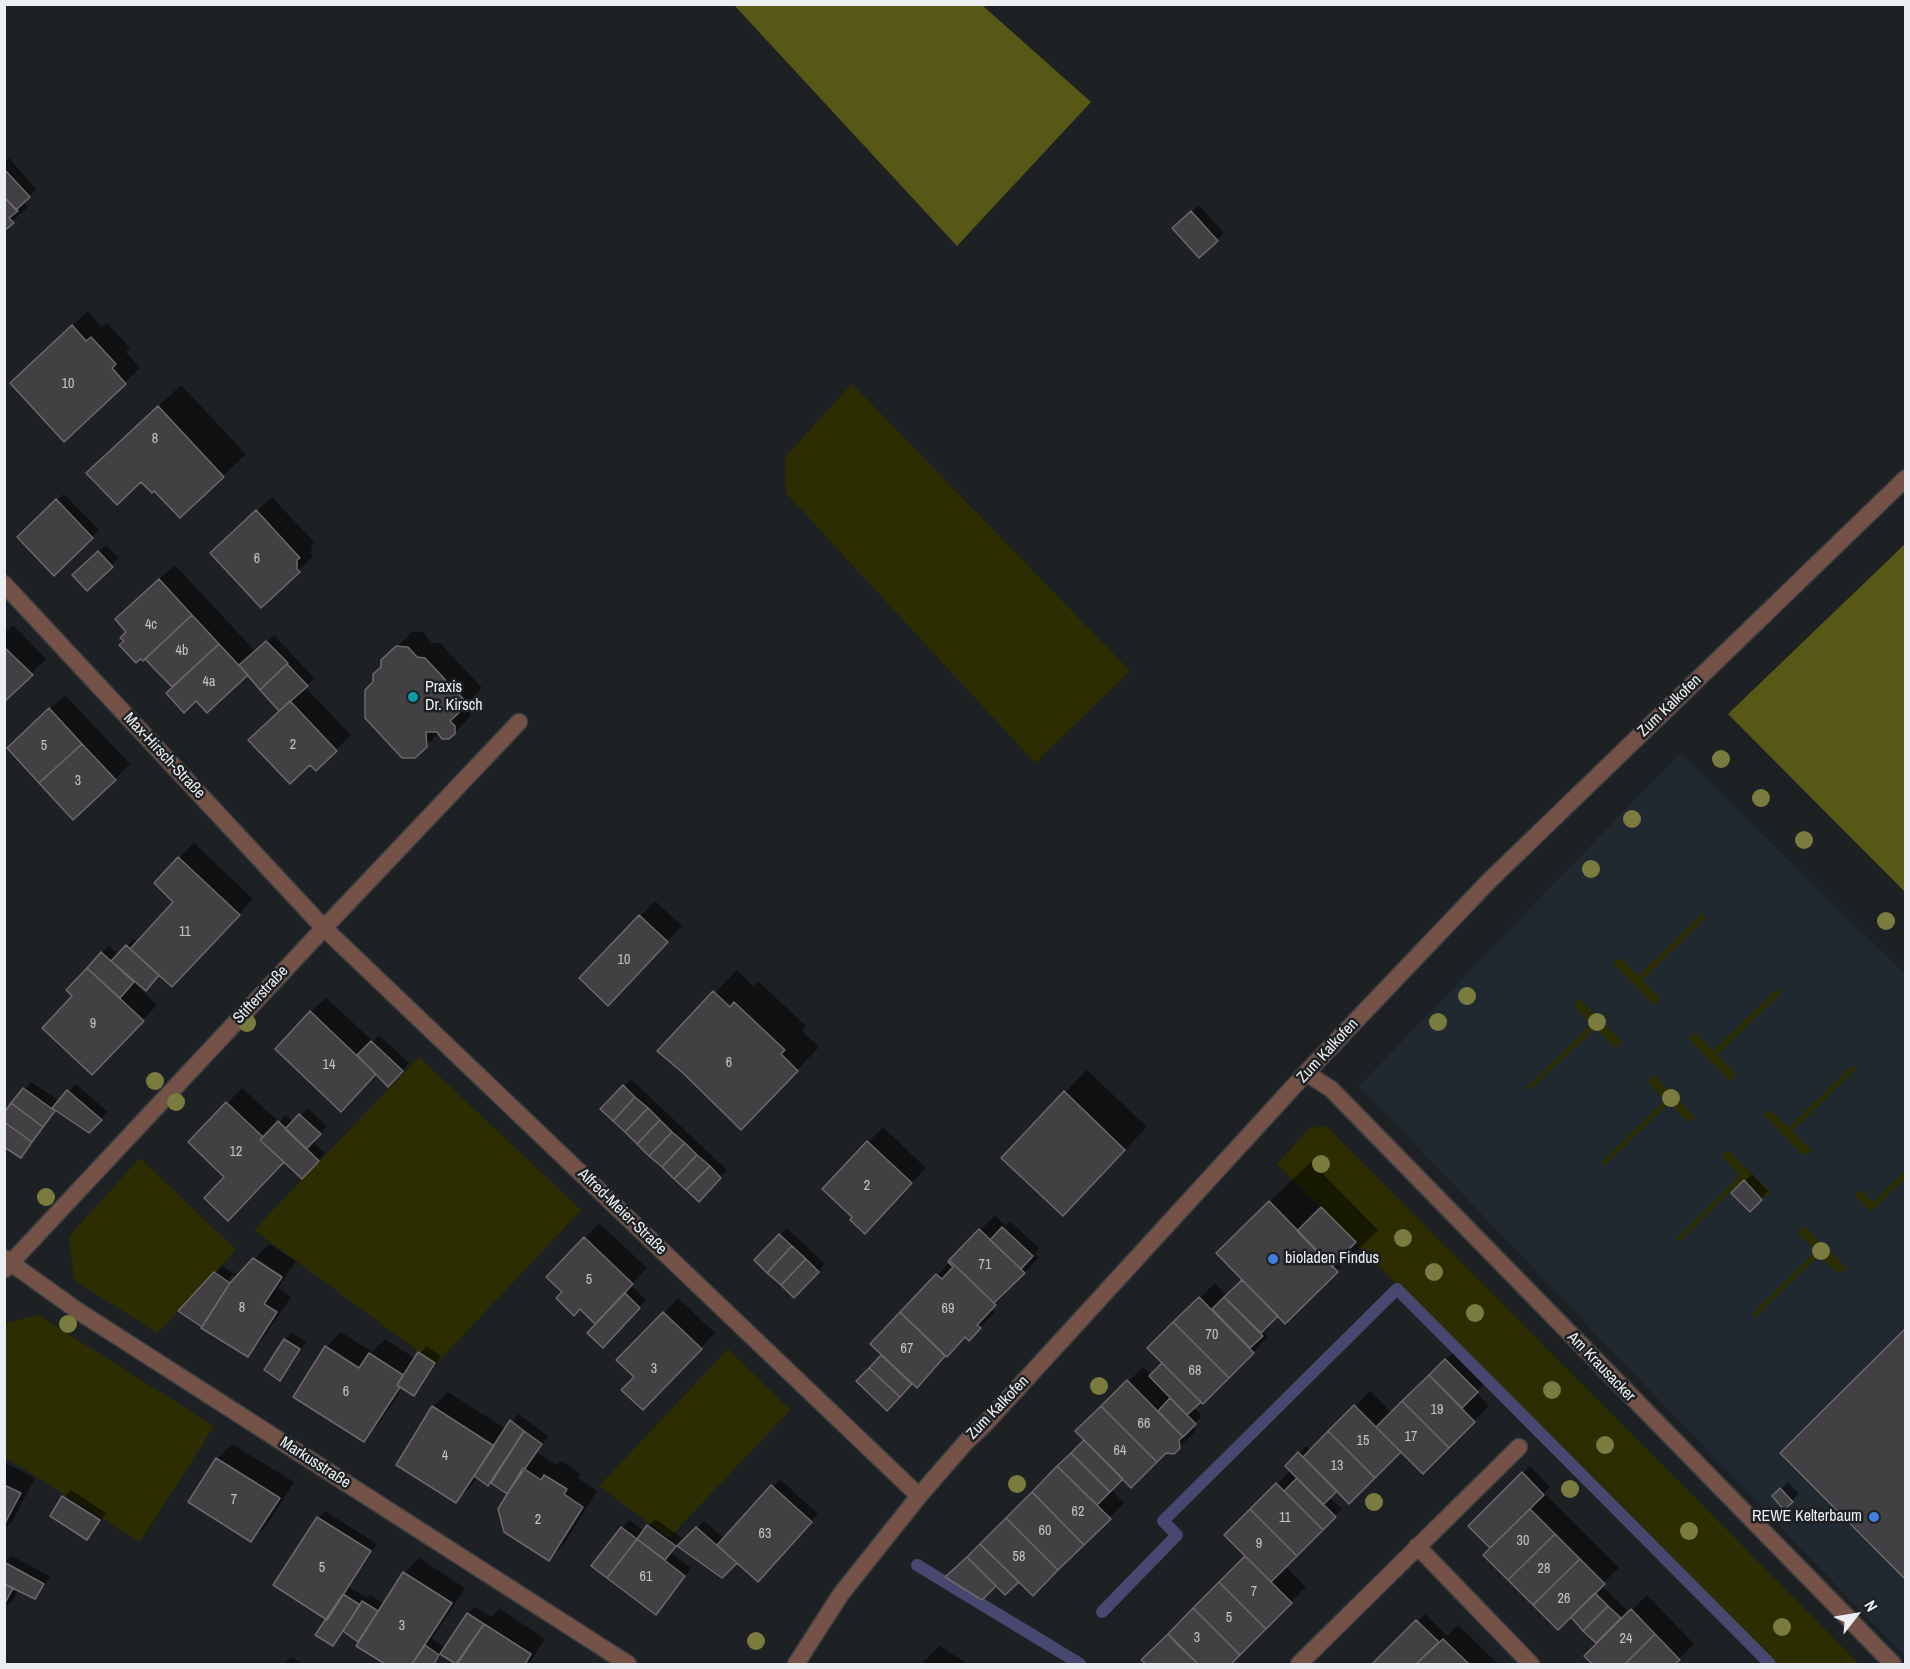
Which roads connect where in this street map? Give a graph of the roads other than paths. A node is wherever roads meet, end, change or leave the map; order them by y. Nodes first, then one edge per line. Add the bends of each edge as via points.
1 (1905, 478) edge
2 (4, 584) edge
3 (519, 722) dead end
4 (324, 928) junction
5 (1306, 1074) junction
6 (7, 1263) edge
7 (1519, 1447) dead end
8 (919, 1496) junction
9 (1417, 1546) junction
10 (628, 1665) edge
11 (795, 1665) edge
12 (1299, 1665) edge
13 (1532, 1665) edge
14 (1893, 1665) edge

1 - 5 street, Zum Kalkofen via 1490,881
2 - 4 street, Max-Hirsch-Straße
3 - 4 street, Stifterstraße
4 - 6 street, Stifterstraße
4 - 8 street, Alfred-Meier-Straße
5 - 8 street, Zum Kalkofen
5 - 14 street, Am Krausacker via 1331,1089
6 - 10 street, Markusstraße
7 - 9 street
8 - 11 street, Zum Kalkofen via 841,1594
9 - 12 street
9 - 13 street

